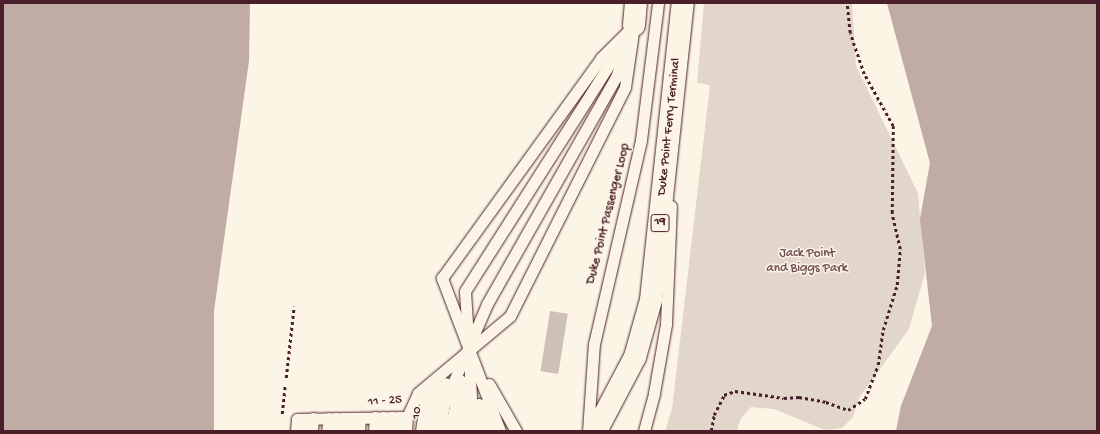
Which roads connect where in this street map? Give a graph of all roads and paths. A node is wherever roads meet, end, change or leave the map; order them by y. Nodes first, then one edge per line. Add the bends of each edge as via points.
1 (636, 3) edge
2 (658, 3) edge
3 (683, 3) edge
4 (847, 3) edge
5 (634, 25) junction
6 (674, 81) junction
7 (294, 306) dead end
8 (468, 349) junction
9 (286, 378) dead end
10 (286, 385) dead end
11 (352, 418) junction
12 (282, 419) dead end
13 (477, 420) edge
14 (296, 431) edge
15 (304, 431) edge
16 (312, 431) edge
17 (320, 431) edge
18 (327, 431) edge
19 (335, 431) edge
20 (343, 431) edge
21 (351, 431) edge
22 (359, 431) edge
23 (366, 431) edge
24 (374, 431) edge
25 (382, 431) edge
26 (390, 431) edge
27 (398, 431) edge
28 (406, 431) edge
29 (421, 431) edge
30 (430, 431) edge
31 (440, 431) edge
32 (450, 431) edge
33 (460, 431) edge
34 (470, 431) edge
35 (516, 431) edge
36 (588, 431) edge
37 (596, 431) edge
38 (644, 431) edge
39 (711, 431) edge

1 - 5 highway
2 - 36 lane, Duke Point Passenger Loop via 641,140 594,344
3 - 6 highway, Duke Point Ferry Terminal / 19
4 - 39 path via 850,33 864,74 893,126 892,213 900,250 898,285 883,330 878,365 865,399 848,410 826,402 799,397 784,398 735,391 724,395 714,415
5 - 8 lane via 616,77 487,304
5 - 8 lane via 625,87 510,316
5 - 8 lane via 465,292
5 - 8 lane via 601,58 442,278
6 - 37 highway, Duke Point Ferry Terminal / 19 via 654,280 647,320 628,375
6 - 38 lane via 666,324 654,393
7 - 9 path
8 - 11 lane, 11 - 25 via 418,393
8 - 13 lane
8 - 13 lane
8 - 13 lane
8 - 13 lane
8 - 13 lane
8 - 29 lane via 426,396
8 - 35 lane
10 - 12 path
11 - 14 lane
11 - 15 lane
11 - 16 lane
11 - 17 lane
11 - 18 lane
11 - 19 lane
11 - 20 lane
11 - 21 lane
11 - 22 lane
11 - 23 lane
11 - 24 lane
11 - 25 lane
11 - 26 lane
11 - 27 lane
11 - 28 lane
13 - 30 lane, 10
13 - 31 lane
13 - 32 lane
13 - 33 lane
13 - 34 lane

